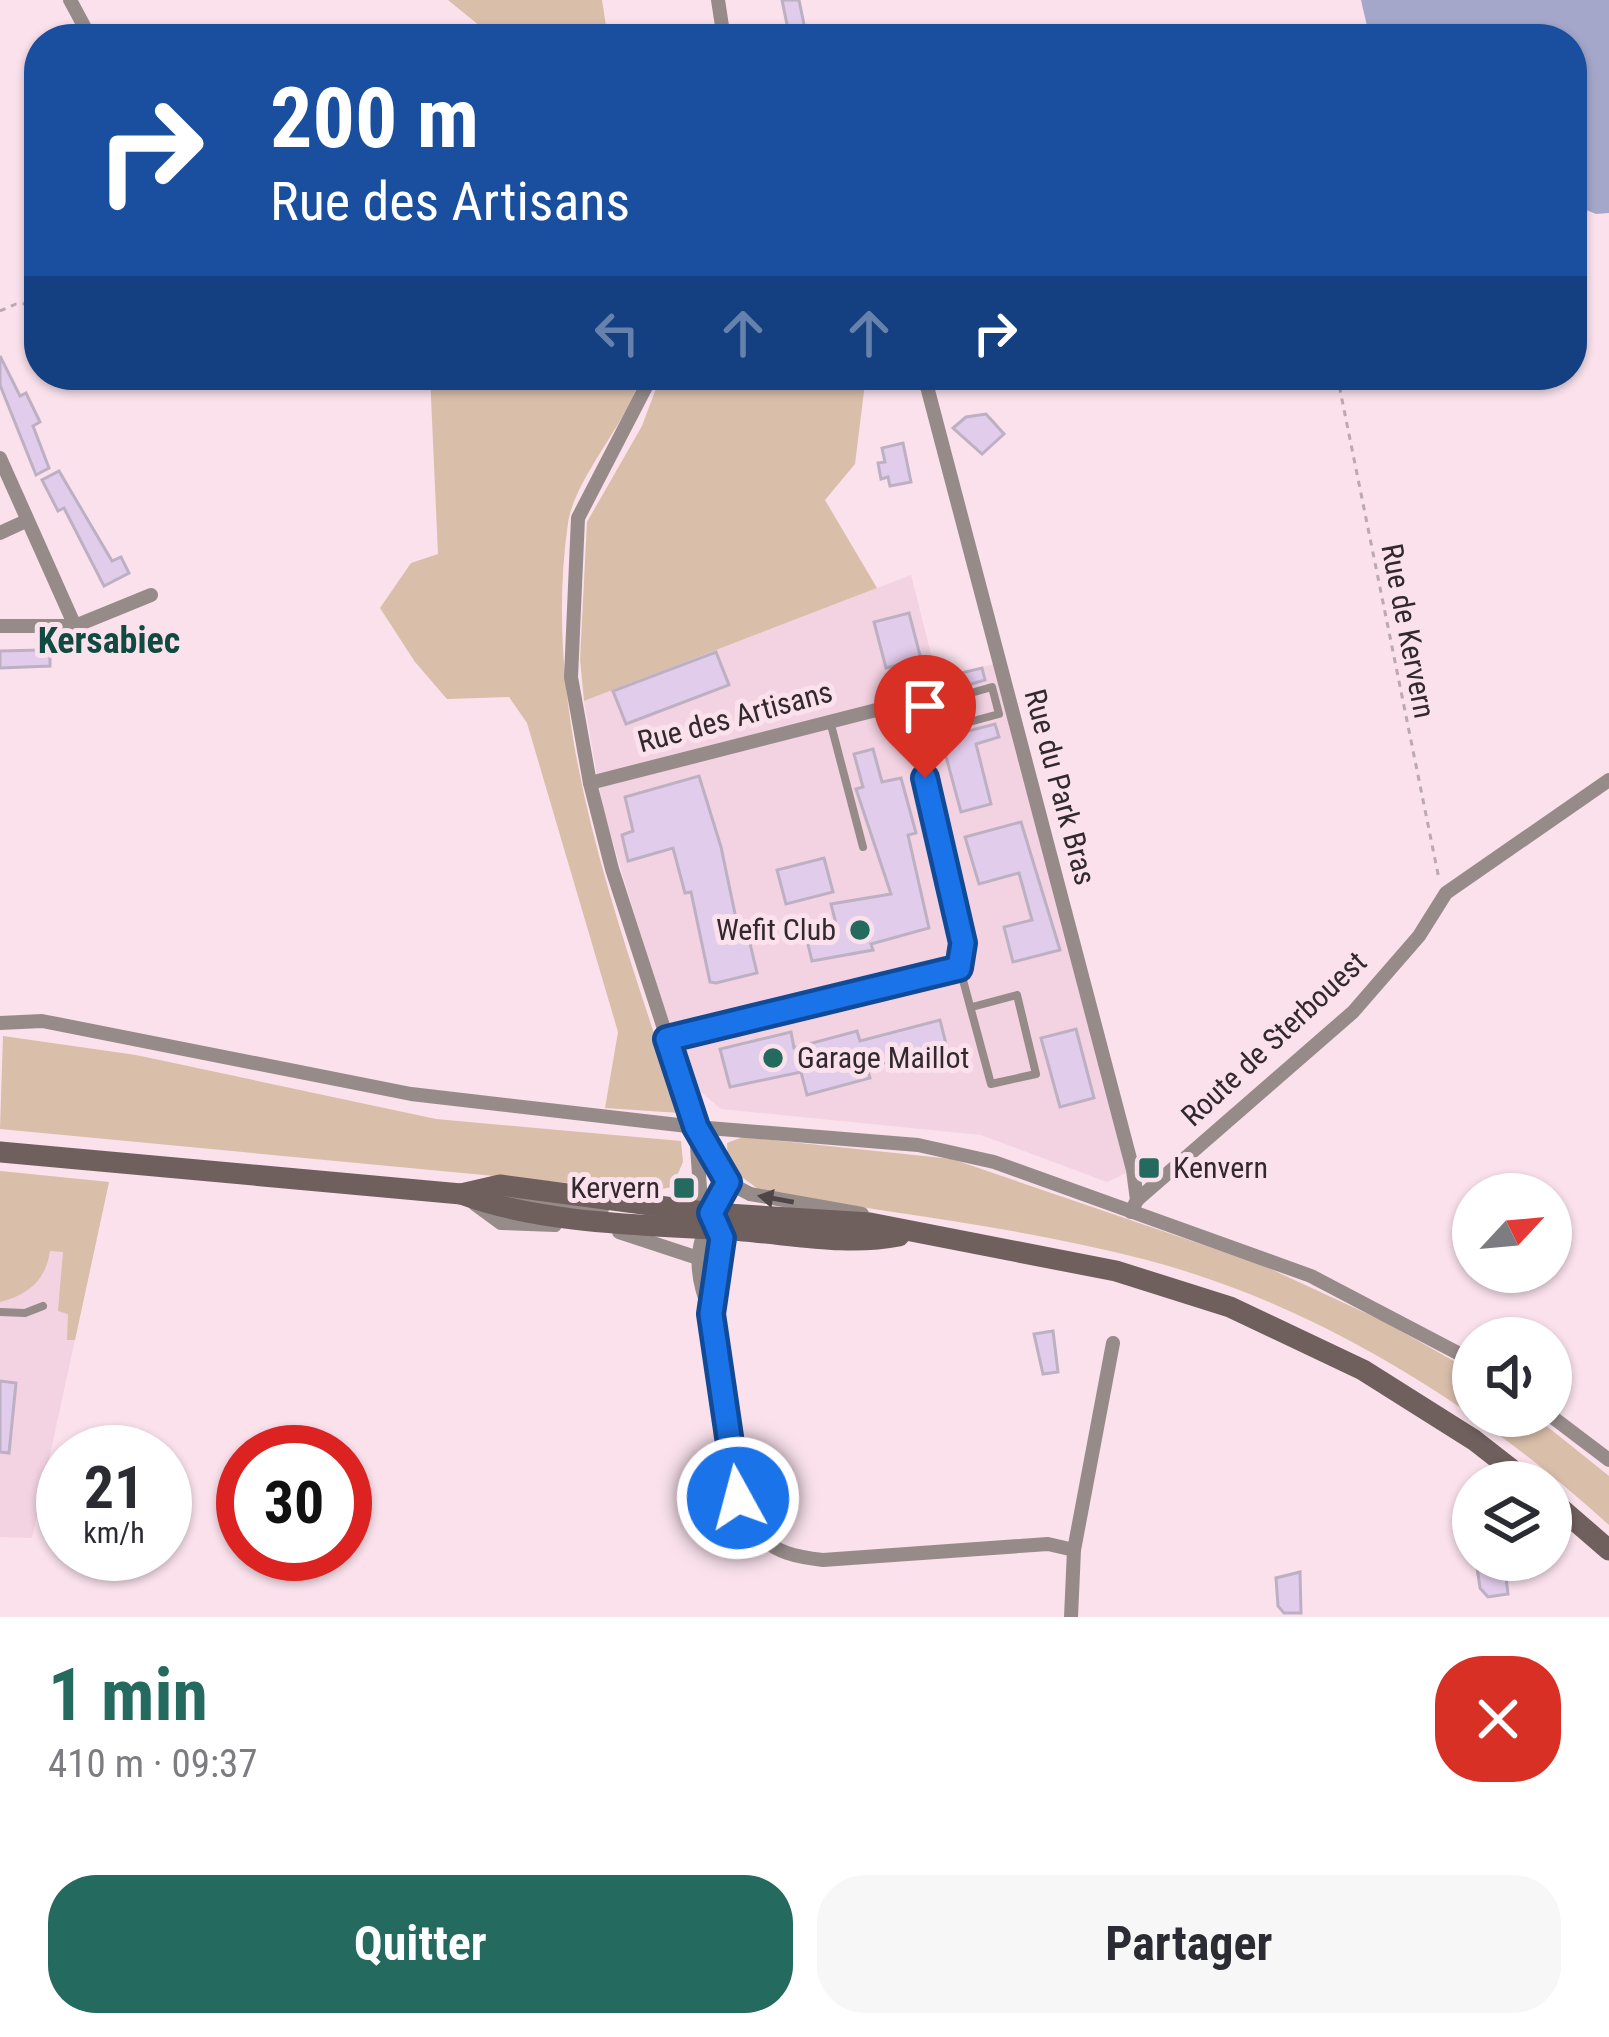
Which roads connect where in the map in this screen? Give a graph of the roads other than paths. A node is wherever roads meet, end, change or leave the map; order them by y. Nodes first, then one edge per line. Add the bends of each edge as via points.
1 (644, 390) edge
2 (928, 390) edge
3 (0, 458) edge
4 (26, 521) junction
5 (0, 533) edge
6 (151, 595) dead end
7 (0, 626) edge
8 (75, 626) junction
9 (921, 669) dead end
10 (904, 712) junction
11 (830, 719) junction
12 (916, 736) junction
13 (590, 783) junction
14 (1605, 783) edge
15 (1609, 801) edge
16 (863, 847) dead end
17 (959, 968) junction
18 (972, 1007) junction
19 (0, 1023) edge
20 (667, 1039) junction
21 (696, 1127) junction
22 (0, 1152) edge
23 (728, 1182) junction
24 (461, 1194) junction
25 (1134, 1206) junction
26 (710, 1223) junction
27 (906, 1234) junction
28 (721, 1254) junction
29 (695, 1257) junction
30 (44, 1306) dead end
31 (0, 1312) edge
32 (711, 1314) junction
33 (1113, 1343) dead end
34 (1452, 1349) edge
35 (1572, 1432) edge
36 (1609, 1460) edge
37 (1501, 1461) edge
38 (1572, 1519) edge
39 (1074, 1550) junction
40 (1609, 1550) edge
41 (1072, 1617) edge

1 - 13 street via 578,518 571,676
2 - 25 street, Rue du Park Bras
3 - 4 street
4 - 5 street
4 - 8 street
6 - 8 street
7 - 8 street
9 - 10 lane via 895,676
10 - 11 street, Rue des Artisans via 888,707
10 - 12 street
10 - 12 lane via 992,687 999,714
11 - 13 street, Rue des Artisans
11 - 16 lane
12 - 17 street via 963,943
13 - 20 street
14 - 15 lane
14 - 25 street, Route de Sterbouest via 1446,893 1353,1012
17 - 18 lane
17 - 20 street
18 - 18 lane via 991,1084 1036,1074 1017,995
19 - 21 street via 42,1021 411,1094
20 - 21 street
21 - 23 street
21 - 25 street via 918,1145
21 - 26 street via 701,1203
22 - 24 main road
23 - 26 street
27 -> 23 street via 883,1218 750,1194
24 - 26 main road via 502,1209
24 - 29 street via 502,1223 632,1234
25 - 34 street via 1311,1276
26 - 27 main road via 872,1241
26 - 28 street
26 - 29 street
27 - 37 main road via 1115,1271 1230,1307 1364,1370
28 - 29 street
28 - 32 street
29 - 32 street
30 - 31 lane
32 - 39 street via 738,1498 769,1545 823,1560 1048,1544
33 - 39 street
35 - 36 street
38 - 40 main road
39 - 41 street

